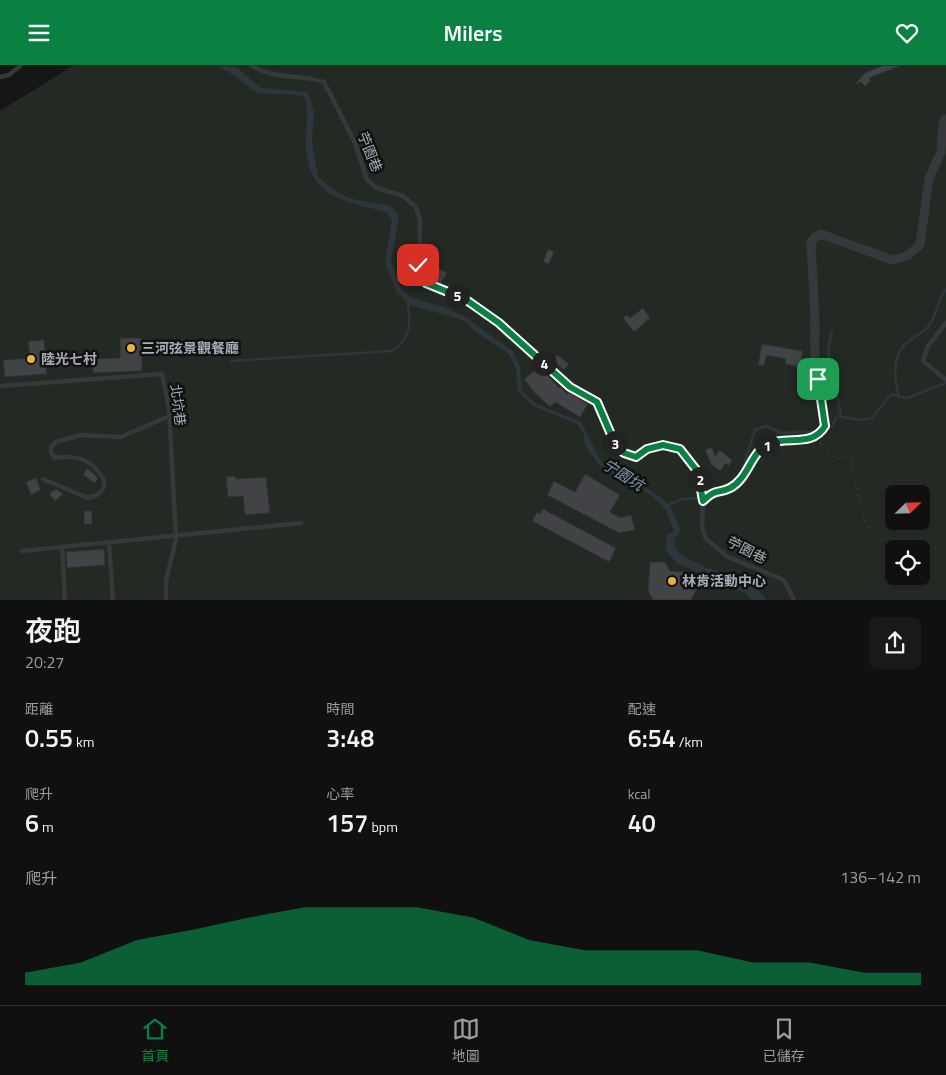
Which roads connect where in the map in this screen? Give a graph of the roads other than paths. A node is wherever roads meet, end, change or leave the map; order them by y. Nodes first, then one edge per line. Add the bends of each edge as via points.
1 (21, 65) edge
2 (251, 65) edge
3 (0, 77) edge
4 (946, 119) edge
5 (946, 323) edge
6 (946, 380) edge
7 (0, 386) edge
8 (169, 416) junction
9 (43, 479) dead end
10 (703, 501) junction
11 (301, 523) dead end
12 (175, 534) junction
13 (109, 541) junction
14 (62, 547) junction
15 (22, 551) dead end
16 (65, 600) edge
17 (113, 600) edge
18 (166, 600) edge
19 (794, 600) edge

1 - 3 lane via 9,75
2 - 10 lane, 苧園巷 via 271,75 302,76 324,83 355,143 367,180 376,188 403,196 415,206 420,219 420,277 426,283 465,299 499,323 570,387 597,402 616,446 624,453 636,457 647,449 663,445 680,449 698,472
4 - 10 street via 941,152 929,178 920,245 907,256 892,260 821,234 811,242 813,354 825,426 809,440 769,443 730,488 713,491
5 - 6 lane via 928,346 923,361
7 - 8 lane, 北坑巷 via 162,374
8 - 9 lane via 121,437 81,435 56,442 51,447 55,457 74,456 94,466 104,480 99,495 88,498
8 - 12 lane, 北坑巷
10 - 19 lane, 苧園巷 via 702,527 706,539 728,557 784,580
11 - 12 lane
12 - 13 lane
12 - 18 lane, 北坑巷 via 166,581
13 - 14 lane
13 - 17 lane
14 - 15 lane
14 - 16 lane

